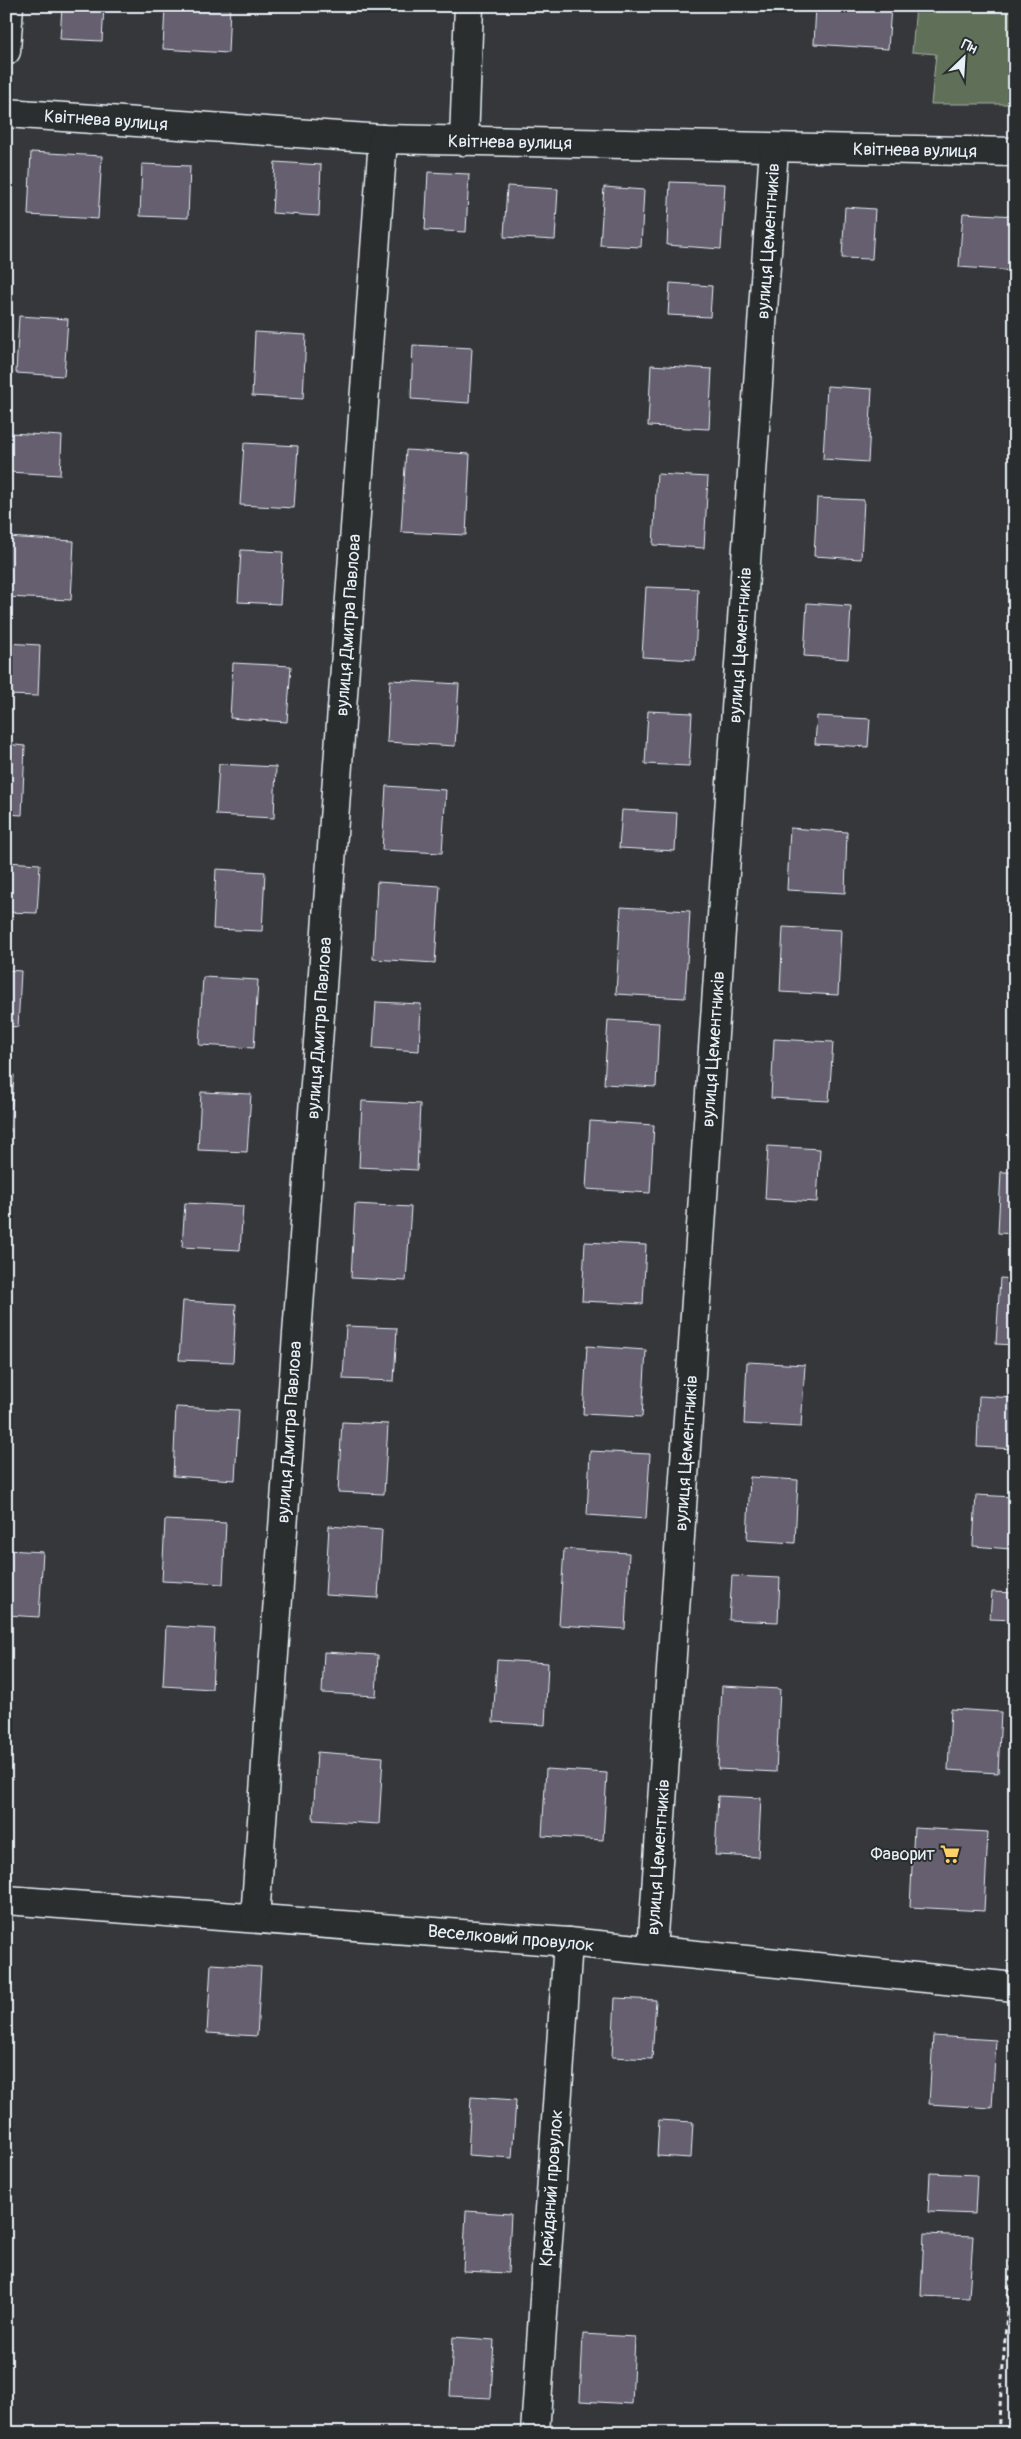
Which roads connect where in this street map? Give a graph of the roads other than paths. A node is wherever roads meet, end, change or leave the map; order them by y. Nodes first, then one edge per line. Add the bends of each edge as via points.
1 (9, 6) edge
2 (469, 6) edge
3 (6, 51) edge
4 (6, 113) edge
5 (383, 139) junction
6 (464, 141) junction
7 (774, 148) junction
8 (1015, 152) edge
9 (6, 1900) edge
10 (255, 1918) junction
11 (568, 1942) junction
12 (652, 1950) junction
13 (1015, 1987) edge
14 (534, 2433) edge

1 - 3 street
2 - 6 street
4 - 5 street, Квітнева вулиця
5 - 6 street, Квітнева вулиця
5 - 10 street, вулиця Дмитра Павлова
6 - 7 street, Квітнева вулиця
7 - 8 street, Квітнева вулиця
7 - 12 street, вулиця Цементників
9 - 10 street, Веселковий провулок
10 - 11 street, Веселковий провулок
11 - 12 street, Веселковий провулок
11 - 14 street, Крейдяний провулок
12 - 13 street, Веселковий провулок

